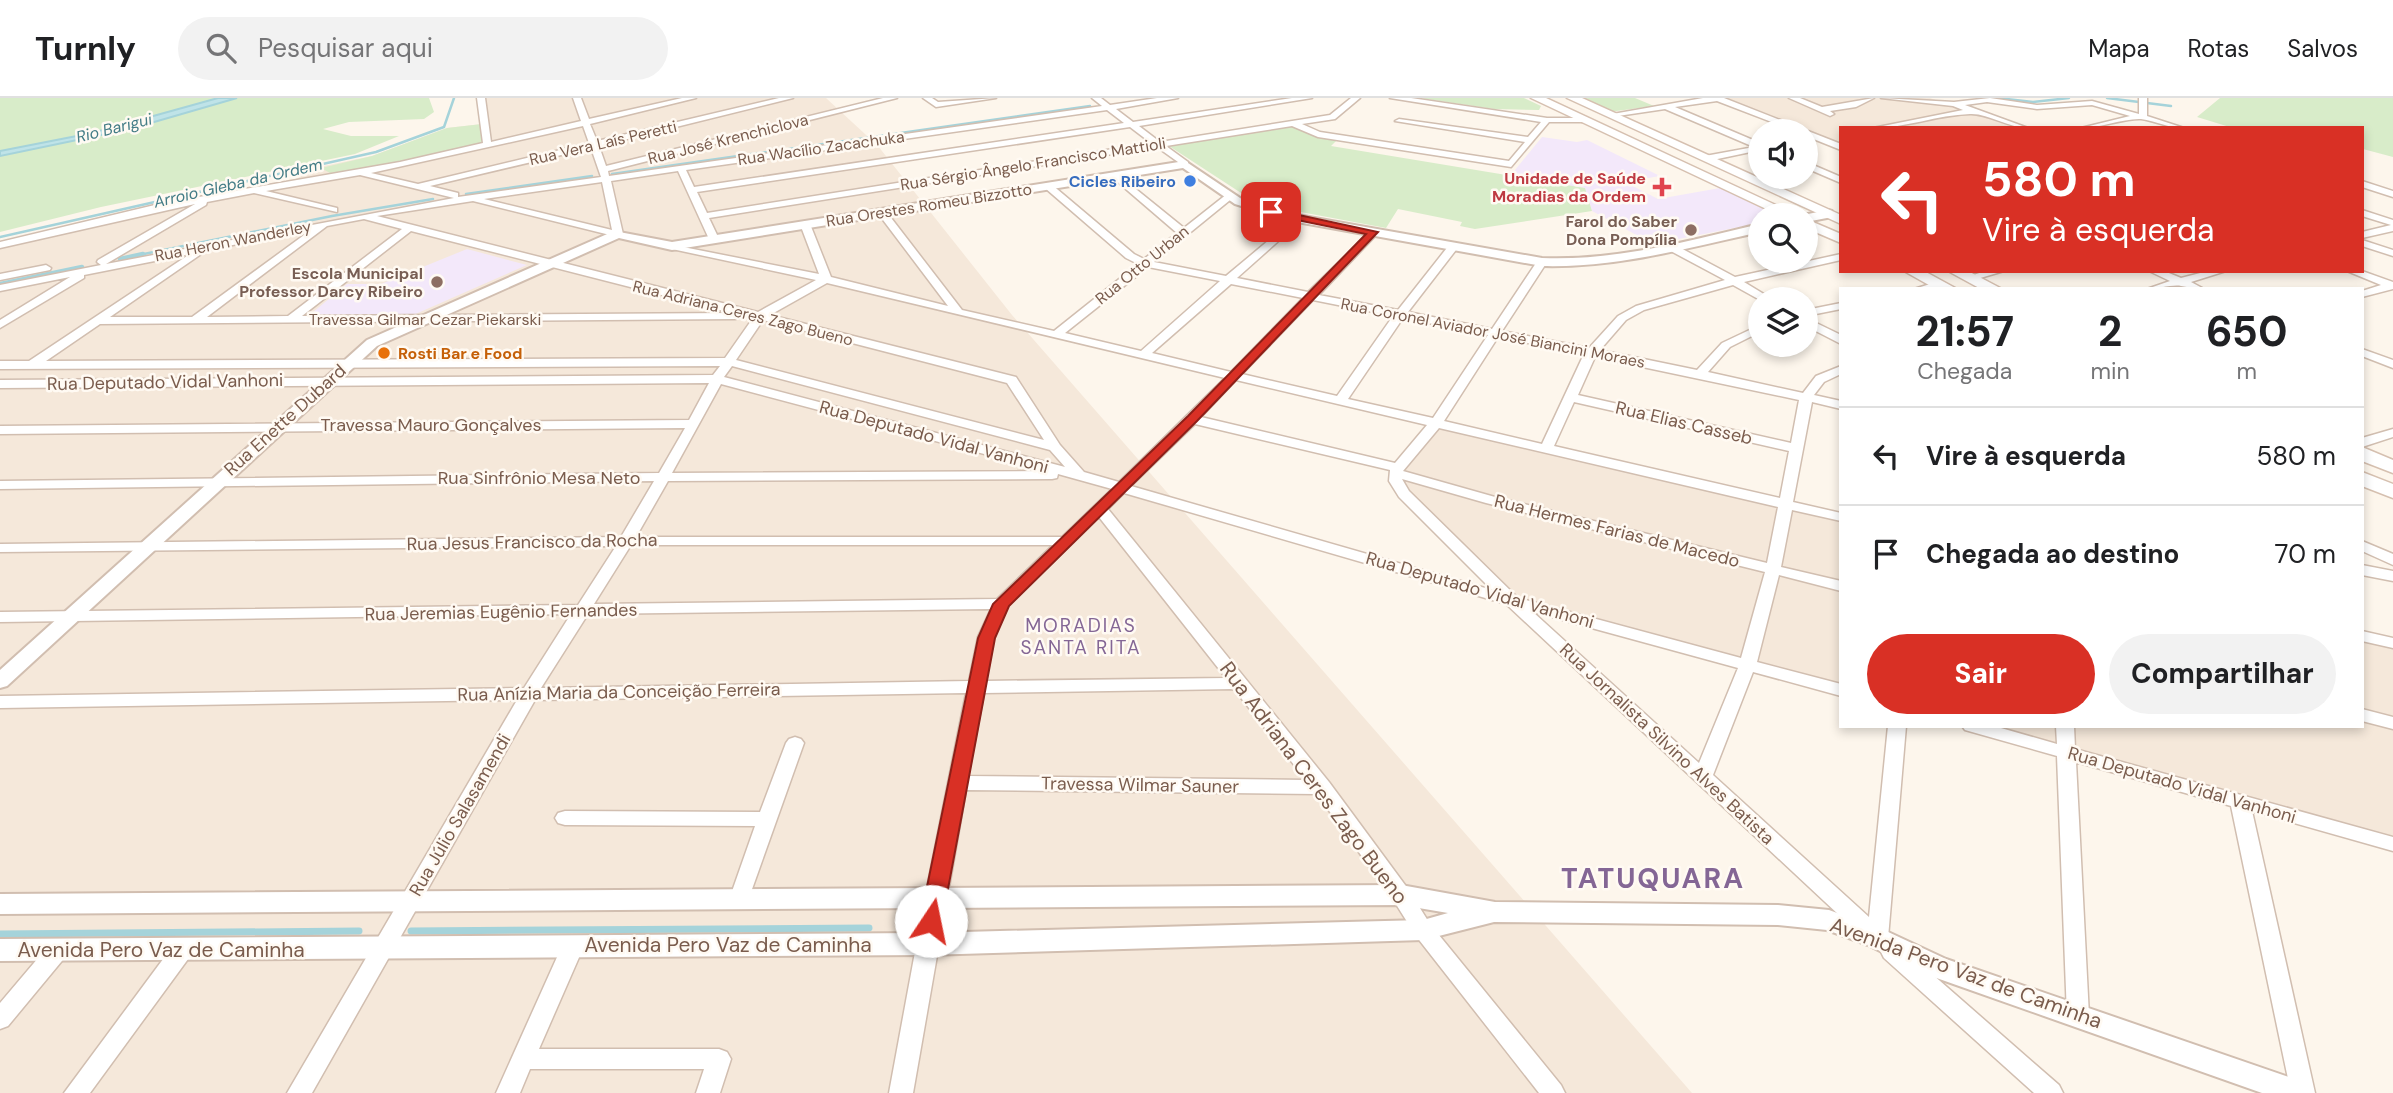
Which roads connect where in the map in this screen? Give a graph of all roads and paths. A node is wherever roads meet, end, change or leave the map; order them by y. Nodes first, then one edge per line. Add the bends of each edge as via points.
1 (481, 98) edge
2 (577, 98) edge
3 (692, 98) edge
4 (789, 98) edge
5 (893, 98) edge
6 (927, 98) edge
7 (992, 98) edge
8 (1131, 98) edge
9 (1174, 98) edge
10 (1308, 98) edge
11 (1356, 98) edge
12 (1394, 98) edge
13 (1537, 98) edge
14 (1573, 98) edge
15 (1718, 98) edge
16 (1793, 98) edge
17 (1870, 98) edge
18 (1885, 98) edge
19 (2143, 101) edge
20 (658, 102) edge
21 (1102, 102) edge
22 (1422, 102) junction
23 (1954, 104) junction
24 (1666, 106) junction
25 (1821, 110) junction
26 (1972, 111) junction
27 (1407, 115) junction
28 (1611, 115) junction
29 (1832, 115) dead end
30 (2143, 116) junction
31 (1771, 119) edge
32 (1547, 120) junction
33 (1583, 120) junction
34 (1926, 120) junction
35 (585, 122) junction
36 (1291, 123) junction
37 (1130, 124) junction
38 (1889, 126) edge
39 (1942, 126) edge
40 (2018, 126) edge
41 (2095, 126) edge
42 (2174, 126) edge
43 (1391, 129) dead end
44 (1839, 134) edge
45 (1382, 136) dead end
46 (1819, 138) joint
47 (1530, 141) junction
48 (1748, 142) edge
49 (1374, 143) junction
50 (1157, 144) junction
51 (486, 145) junction
52 (1839, 145) edge
53 (592, 146) junction
54 (1748, 150) edge
55 (1708, 158) junction
56 (1185, 164) junction
57 (681, 168) junction
58 (1818, 170) edge
59 (359, 173) junction
60 (604, 174) junction
61 (1116, 176) junction
62 (1748, 176) edge
63 (1839, 179) edge
64 (2364, 185) edge
65 (416, 187) junction
66 (1048, 187) junction
67 (1771, 189) edge
68 (1775, 189) edge
69 (249, 190) junction
70 (692, 190) junction
71 (1742, 192) junction
72 (445, 193) junction
73 (2393, 194) edge
74 (1230, 195) junction
75 (215, 196) junction
76 (467, 198) junction
77 (1765, 203) edge
78 (334, 211) junction
79 (882, 212) junction
80 (2364, 214) edge
81 (1837, 215) edge
82 (362, 216) junction
83 (704, 216) junction
84 (1299, 218) junction
85 (1818, 219) edge
86 (325, 223) junction
87 (805, 224) junction
88 (2393, 225) edge
89 (1818, 227) edge
90 (409, 228) junction
91 (1748, 231) edge
92 (1182, 232) junction
93 (1373, 232) junction
94 (618, 234) junction
95 (2364, 234) edge
96 (1839, 238) edge
97 (714, 239) junction
98 (2364, 244) edge
99 (0, 245) edge
100 (207, 246) junction
101 (672, 246) junction
102 (1454, 246) junction
103 (1671, 247) junction
104 (2393, 253) edge
105 (117, 254) junction
106 (1839, 257) edge
107 (1542, 262) junction
108 (1144, 263) junction
109 (547, 264) junction
110 (90, 270) junction
111 (1916, 273) edge
112 (1959, 273) edge
113 (1991, 273) edge
114 (2159, 273) edge
115 (2214, 273) edge
116 (2357, 273) edge
117 (0, 277) edge
118 (1970, 278) junction
119 (826, 279) junction
120 (1227, 279) junction
121 (1734, 281) junction
122 (2181, 282) junction
123 (1945, 286) edge
124 (2393, 286) edge
125 (1990, 287) edge
126 (2160, 287) edge
127 (2194, 287) edge
128 (0, 288) edge
129 (1748, 289) edge
130 (2364, 293) edge
131 (1310, 296) junction
132 (1839, 306) edge
133 (1818, 311) edge
134 (958, 312) junction
135 (1400, 315) junction
136 (755, 316) junction
137 (422, 319) junction
138 (195, 320) junction
139 (290, 320) junction
140 (99, 321) junction
141 (0, 325) edge
142 (1818, 328) edge
143 (1492, 334) junction
144 (1748, 334) edge
145 (1056, 335) junction
146 (1839, 339) edge
147 (1591, 353) junction
148 (2364, 353) edge
149 (2393, 353) edge
150 (1143, 355) junction
151 (2378, 358) junction
152 (729, 362) junction
153 (2364, 362) edge
154 (600, 364) junction
155 (2393, 364) edge
156 (0, 365) edge
157 (32, 365) junction
158 (345, 365) junction
159 (383, 365) junction
160 (1839, 371) edge
161 (1700, 374) junction
162 (1235, 376) junction
163 (717, 379) junction
164 (328, 380) junction
165 (366, 380) junction
166 (586, 380) junction
167 (3, 387) edge
168 (1569, 397) junction
169 (1806, 398) junction
170 (1340, 401) junction
171 (1839, 405) edge
172 (1192, 419) junction
173 (1436, 423) junction
174 (694, 424) junction
175 (279, 426) junction
176 (0, 430) edge
177 (2393, 433) edge
178 (2364, 442) edge
179 (1546, 449) junction
180 (1798, 449) junction
181 (1059, 452) junction
182 (2364, 454) edge
183 (1046, 467) junction
184 (2393, 467) edge
185 (1396, 471) junction
186 (1079, 475) junction
187 (662, 478) junction
188 (2364, 479) edge
189 (215, 484) junction
190 (0, 485) edge
191 (1122, 487) junction
192 (2393, 492) edge
193 (1786, 504) junction
194 (1099, 507) junction
195 (1839, 517) edge
196 (626, 541) junction
197 (1064, 541) junction
198 (2364, 546) edge
199 (145, 547) junction
200 (0, 548) edge
201 (2393, 560) edge
202 (1773, 569) junction
203 (2364, 570) edge
204 (2393, 576) edge
205 (1839, 586) edge
206 (1512, 601) junction
207 (1001, 604) junction
208 (580, 611) junction
209 (0, 617) edge
210 (69, 617) junction
211 (2364, 636) edge
212 (2393, 643) edge
213 (1748, 664) junction
214 (0, 681) edge
215 (1238, 683) junction
216 (977, 685) junction
217 (1839, 689) edge
218 (529, 694) junction
219 (0, 702) edge
220 (2364, 716) edge
221 (2393, 723) edge
222 (1897, 728) edge
223 (1978, 728) edge
224 (2064, 728) edge
225 (795, 743) dead end
226 (2065, 752) junction
227 (1703, 776) junction
228 (957, 783) junction
229 (1322, 787) junction
230 (2240, 801) junction
231 (565, 818) dead end
232 (767, 819) junction
233 (2393, 844) edge
234 (1401, 895) junction
235 (935, 898) junction
236 (411, 900) junction
237 (739, 900) junction
238 (0, 904) edge
239 (1495, 912) junction
240 (1423, 930) junction
241 (1877, 938) junction
242 (927, 944) junction
243 (573, 946) junction
244 (183, 949) junction
245 (0, 950) edge
246 (58, 950) junction
247 (382, 950) junction
248 (2078, 1016) junction
249 (0, 1019) edge
250 (523, 1059) junction
251 (76, 1093) edge
252 (299, 1093) edge
253 (508, 1093) edge
254 (708, 1093) edge
255 (901, 1093) edge
256 (1553, 1093) edge
257 (2051, 1093) edge
258 (2301, 1093) edge

1 - 51 street
2 - 35 street
3 - 20 street
4 - 53 street, Rua Vera Laís Peretti
5 - 60 street, Rua José Krenchiclova
6 - 7 street via 936,105
8 - 21 street, Rua Wacílio Zacachuka
9 - 21 street, Rua Wacílio Zacachuka
10 - 37 street
11 - 36 street, Rua Sérgio Ângelo Francisco Mattioli via 1332,117
12 - 22 street
13 - 33 main road
14 - 28 main road
15 - 24 street
15 - 31 street
16 - 25 street
17 - 25 street
18 - 23 street
19 - 30 street
20 - 35 street
21 - 37 street
21 - 57 street, Rua Wacílio Zacachuka
21 - 60 street, Rua Wacílio Zacachuka
22 - 27 street
22 - 32 street
23 - 26 street
23 - 30 street via 1987,100 2037,107 2092,103
24 - 28 street
24 - 48 street
25 - 29 street
26 - 34 street
26 - 40 street
27 - 43 street
27 - 47 street
28 - 55 main road
30 - 41 street
30 - 42 street
32 - 33 street
32 - 47 street
33 - 71 main road
34 - 38 street
34 - 39 street
35 - 51 street
35 - 53 street
36 - 49 street via 1318,134
36 - 50 street, Rua Sérgio Ângelo Francisco Mattioli
37 - 50 street
37 - 70 street
44 - 46 street
45 - 49 street
46 - 52 street
47 - 49 street via 1511,164
50 - 56 street
50 - 83 street, Rua Sérgio Ângelo Francisco Mattioli
51 - 59 street
53 - 60 street
53 - 65 street, Rua Vera Laís Peretti
54 - 55 street
55 - 62 main road
56 - 61 street, Rua Orestes Romeu Bizzotto
56 - 74 street
57 - 60 street, Rua Wacílio Zacachuka
57 - 70 street
58 - 63 street
59 - 65 street
59 - 69 street
60 - 72 street, Rua Wacílio Zacachuka
60 - 76 street, Rua Wacílio Zacachuka
60 - 94 street
61 - 66 street, Rua Orestes Romeu Bizzotto
61 - 92 street
64 - 73 street
65 - 72 street
66 - 79 street, Rua Orestes Romeu Bizzotto
66 - 108 street
67 - 71 main road
68 - 81 main road
69 - 75 street
69 - 78 street
70 - 83 street
71 - 77 main road
72 - 76 street
72 - 78 street, Rua Heron Wanderley
74 - 84 street via 1252,207
74 - 92 street, Rua Otto Urban
75 - 99 street
75 - 105 street
76 - 82 street, Rua Heron Wanderley
76 - 94 street
78 - 105 street, Rua Heron Wanderley
79 - 87 street, Rua Orestes Romeu Bizzotto
79 - 134 street
80 - 88 street
81 - 85 street
82 - 86 street, Rua Heron Wanderley
82 - 90 street, Rua Adriana Ceres Zago Bueno
83 - 97 street
84 - 93 street
84 - 120 street
86 - 100 street, Rua Heron Wanderley
86 - 138 street
87 - 97 street, Rua Orestes Romeu Bizzotto
87 - 119 street
88 - 95 street
89 - 96 main road
90 - 109 street, Rua Adriana Ceres Zago Bueno
90 - 139 street
91 - 103 street
92 - 108 street, Rua Otto Urban
93 - 102 street
93 - 131 street
94 - 101 street
94 - 109 street, Rua Enette Dubard
97 - 101 street, Rua Orestes Romeu Bizzotto
98 - 104 street
100 - 110 street, Rua Heron Wanderley
100 - 140 street
101 - 119 street
102 - 107 street
102 - 135 street
103 - 107 street via 1612,259
103 - 121 street
105 - 110 street
105 - 117 street, Rua Heron Wanderley
106 - 121 street
107 - 143 street
108 - 120 street, Rua Coronel Aviador José Biancini Moraes
108 - 145 street, Rua Otto Urban
109 - 136 street, Rua Adriana Ceres Zago Bueno
109 - 137 street, Rua Enette Dubard
110 - 128 street, Rua Heron Wanderley
110 - 141 street
111 - 123 main road
112 - 118 main road
113 - 118 street
114 - 122 street
115 - 122 street
116 - 124 street
118 - 125 main road
119 - 134 street
119 - 136 street, Rua Júlio Salasamendi
120 - 131 street, Rua Coronel Aviador José Biancini Moraes
120 - 150 street
121 - 129 street
121 - 147 street via 1622,317
122 - 126 street
122 - 127 street
124 - 130 street
131 - 135 street, Rua Coronel Aviador José Biancini Moraes
131 - 162 street
132 - 133 street
134 - 145 street
135 - 143 street, Rua Coronel Aviador José Biancini Moraes
135 - 170 street
136 - 137 street, Travessa Gilmar Cezar Piekarski
136 - 152 street, Rua Júlio Salasamendi
136 - 181 street, Rua Adriana Ceres Zago Bueno via 1012,380
137 - 139 street, Travessa Gilmar Cezar Piekarski
137 - 158 street, Rua Enette Dubard via 372,343
138 - 139 street, Travessa Gilmar Cezar Piekarski
138 - 140 street, Travessa Gilmar Cezar Piekarski
140 - 157 street
142 - 146 street
143 - 147 street, Rua Coronel Aviador José Biancini Moraes
143 - 173 street
144 - 161 street via 1726,345
145 - 150 street
147 - 161 street, Rua Coronel Aviador José Biancini Moraes
147 - 168 street
148 - 151 street
149 - 151 street
150 - 162 street
151 - 153 street
151 - 155 street
152 - 154 street, Rua Deputado Vidal Vanhoni
152 - 163 street, Rua Júlio Salasamendi
152 - 181 street, Rua Deputado Vidal Vanhoni
154 - 159 street, Rua Deputado Vidal Vanhoni
154 - 166 street
156 - 157 street, Rua Deputado Vidal Vanhoni
157 - 158 street, Rua Deputado Vidal Vanhoni
158 - 159 street, Rua Deputado Vidal Vanhoni
158 - 164 street, Rua Enette Dubard
159 - 165 street
160 - 169 street via 1820,379
161 - 169 street, Rua Coronel Aviador José Biancini Moraes
162 - 170 street
162 - 172 street
163 - 166 street, Rua Deputado Vidal Vanhoni
163 - 174 street, Rua Júlio Salasamendi
163 - 183 street, Rua Deputado Vidal Vanhoni
164 - 165 street, Rua Deputado Vidal Vanhoni
164 - 167 street, Rua Deputado Vidal Vanhoni
164 - 175 street, Rua Enette Dubard
165 - 166 street, Rua Deputado Vidal Vanhoni
168 - 179 street
168 - 180 street, Rua Elias Casseb
169 - 171 street, Rua Coronel Aviador José Biancini Moraes
169 - 180 street
170 - 173 street
172 - 185 street, Rua Hermes Farias de Macedo
172 - 191 street
173 - 179 street
173 - 185 street
174 - 175 street, Travessa Mauro Gonçalves
174 - 187 street, Rua Júlio Salasamendi
175 - 176 street, Travessa Mauro Gonçalves
175 - 189 street, Rua Enette Dubard
177 - 178 street
179 - 193 street
180 - 193 street
181 - 183 street
181 - 186 street, Rua Adriana Ceres Zago Bueno
182 - 184 main road
183 - 186 street, Rua Deputado Vidal Vanhoni
185 - 202 street, Rua Hermes Farias de Macedo via 1491,500
185 - 206 street, Rua Jornalista Silvino Alves Batista via 1395,482 1404,494
186 - 187 street, Rua Sinfrônio Mesa Neto
186 - 191 street, Rua Deputado Vidal Vanhoni
187 - 189 street, Rua Sinfrônio Mesa Neto
187 - 196 street, Rua Júlio Salasamendi
188 - 192 main road
189 - 190 street, Rua Sinfrônio Mesa Neto
189 - 199 street, Rua Enette Dubard
191 - 194 street
191 - 206 street, Rua Deputado Vidal Vanhoni
193 - 195 street
193 - 202 street
194 - 197 street
194 - 215 street, Rua Adriana Ceres Zago Bueno
196 - 197 street, Rua Jesus Francisco da Rocha
196 - 199 street, Rua Jesus Francisco da Rocha
196 - 208 street, Rua Júlio Salasamendi
197 - 207 street
198 - 201 street
199 - 200 street, Rua Jesus Francisco da Rocha
199 - 210 street, Rua Enette Dubard
202 - 205 street, Rua Hermes Farias de Macedo
202 - 213 street
203 - 204 street
206 - 213 street, Rua Deputado Vidal Vanhoni
206 - 227 street, Rua Jornalista Silvino Alves Batista
207 - 208 street, Rua Jeremias Eugênio Fernandes
207 - 216 street via 986,638
208 - 210 street, Rua Jeremias Eugênio Fernandes
208 - 218 street, Rua Júlio Salasamendi
209 - 210 street, Rua Jeremias Eugênio Fernandes
210 - 214 street, Rua Enette Dubard
211 - 212 street
213 - 217 street, Rua Deputado Vidal Vanhoni
213 - 227 street
215 - 216 street, Rua Anízia Maria da Conceição Ferreira
215 - 229 street, Rua Adriana Ceres Zago Bueno
216 - 218 street, Rua Anízia Maria da Conceição Ferreira
216 - 228 street
218 - 219 street, Rua Anízia Maria da Conceição Ferreira
218 - 236 street, Rua Júlio Salasamendi
220 - 221 street
222 - 241 street
223 - 226 street, Rua Deputado Vidal Vanhoni
224 - 226 street
225 - 232 street
226 - 230 street, Rua Deputado Vidal Vanhoni
226 - 248 street
227 - 241 street, Rua Jornalista Silvino Alves Batista
228 - 229 street, Travessa Wilmar Sauner
228 - 235 street
229 - 234 street, Rua Adriana Ceres Zago Bueno
230 - 233 street, Rua Deputado Vidal Vanhoni
230 - 258 street
231 - 232 street
232 - 237 street
234 - 235 street, Avenida Pero Vaz de Caminha
234 - 239 street, Avenida Pero Vaz de Caminha
234 - 240 street, Rua Adriana Ceres Zago Bueno
235 - 237 street, Avenida Pero Vaz de Caminha
235 - 242 street
236 - 237 street, Avenida Pero Vaz de Caminha
236 - 238 street, Avenida Pero Vaz de Caminha
236 - 247 street, Rua Júlio Salasamendi
239 - 240 street, Avenida Pero Vaz de Caminha
239 - 241 street, Avenida Pero Vaz de Caminha via 1778,915 1829,920
240 - 242 street, Avenida Pero Vaz de Caminha
240 - 256 street, Rua Adriana Ceres Zago Bueno
241 - 248 street, Avenida Pero Vaz de Caminha via 1937,967
241 - 257 street, Rua Jornalista Silvino Alves Batista
242 - 243 street, Avenida Pero Vaz de Caminha
242 - 255 street
243 - 247 street, Avenida Pero Vaz de Caminha
243 - 250 street
244 - 246 street, Avenida Pero Vaz de Caminha
244 - 247 street, Avenida Pero Vaz de Caminha
244 - 251 street
245 - 246 street, Avenida Pero Vaz de Caminha
246 - 249 street
247 - 252 street, Rua Júlio Salasamendi
248 - 258 street, Avenida Pero Vaz de Caminha
250 - 253 street
250 - 254 street via 719,1059

